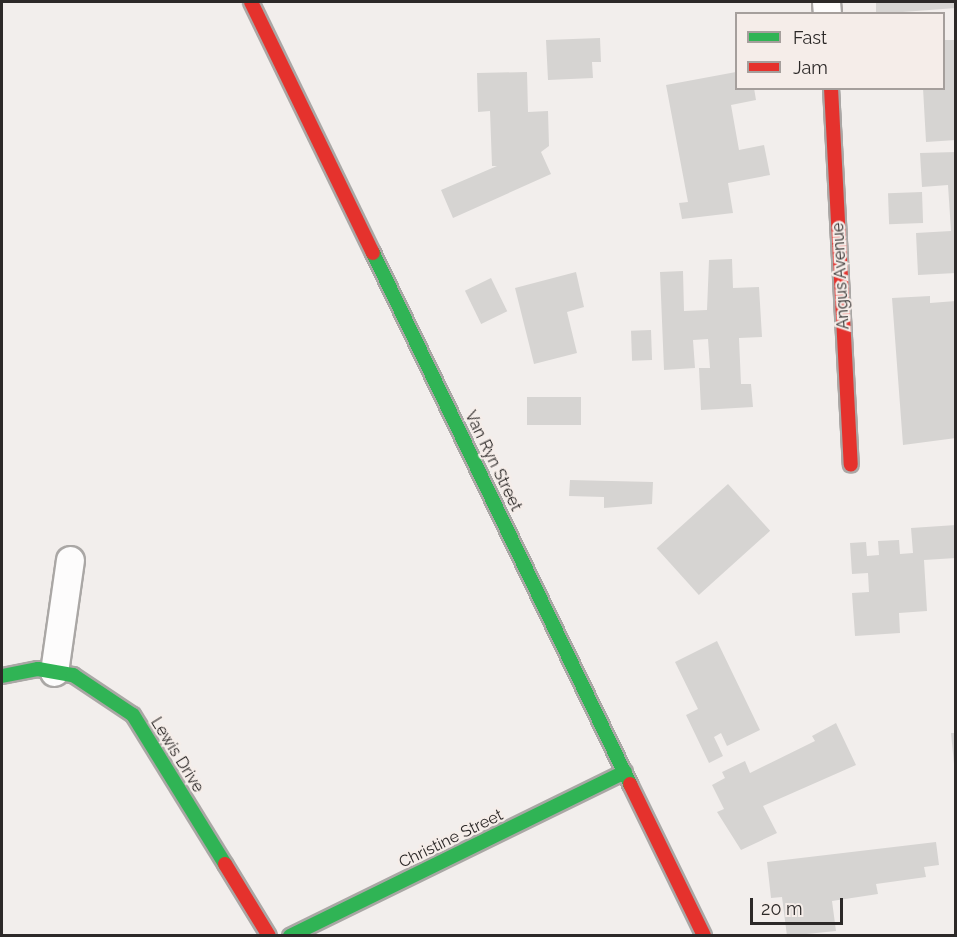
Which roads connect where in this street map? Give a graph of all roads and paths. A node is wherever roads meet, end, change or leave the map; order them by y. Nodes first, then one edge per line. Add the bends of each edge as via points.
1 (251, 2) edge
2 (831, 90) edge
3 (851, 464) dead end
4 (70, 560) dead end
5 (54, 672) junction
6 (2, 676) edge
7 (625, 772) junction
8 (269, 936) edge
9 (290, 936) edge
10 (704, 936) edge

1 - 7 street, Van Ryn Street
2 - 3 street, Angus Avenue
4 - 5 street
5 - 6 street, Lewis Drive via 38,669
5 - 8 street, Lewis Drive via 104,692 133,715
7 - 9 street, Christine Street
7 - 10 street, Van Ryn Street

